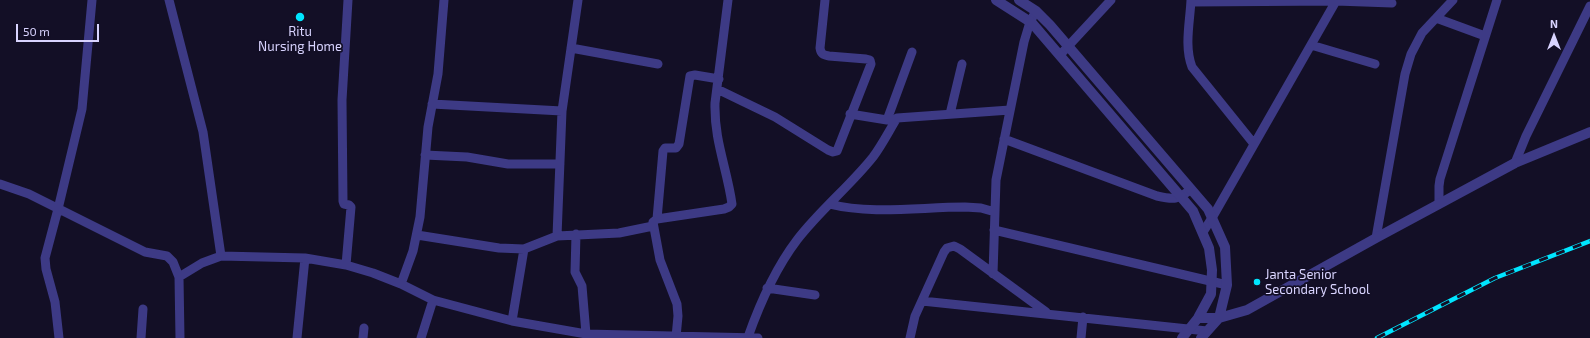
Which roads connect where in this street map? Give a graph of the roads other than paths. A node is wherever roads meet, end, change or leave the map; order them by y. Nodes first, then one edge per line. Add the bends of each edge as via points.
1 (92, 0) edge
2 (169, 0) edge
3 (348, 0) edge
4 (444, 0) edge
5 (578, 0) edge
6 (728, 0) edge
7 (825, 0) edge
8 (996, 0) edge
9 (1019, 0) edge
10 (1111, 0) edge
11 (1256, 0) edge
12 (1453, 0) edge
13 (1497, 0) edge
14 (1191, 1) edge
15 (1336, 1) edge
16 (1392, 3) dead end
17 (1590, 6) edge
18 (1036, 12) junction
19 (1436, 18) junction
20 (1030, 22) junction
21 (1486, 36) junction
22 (1311, 45) junction
23 (1068, 46) junction
24 (571, 48) junction
25 (912, 52) dead end
26 (1060, 55) junction
27 (658, 64) dead end
28 (962, 64) dead end
29 (1375, 64) dead end
30 (719, 79) junction
31 (717, 89) junction
32 (432, 104) junction
33 (1010, 110) junction
34 (562, 111) junction
35 (850, 114) junction
36 (950, 114) junction
37 (897, 118) junction
38 (887, 120) junction
39 (1590, 132) edge
40 (1004, 139) junction
41 (1254, 144) junction
42 (425, 155) junction
43 (1515, 163) junction
44 (560, 164) junction
45 (0, 184) edge
46 (1191, 189) junction
47 (1181, 197) junction
48 (829, 204) junction
49 (1439, 204) junction
50 (58, 209) junction
51 (995, 212) junction
52 (1212, 218) junction
53 (655, 222) junction
54 (994, 230) junction
55 (1203, 232) junction
56 (576, 234) junction
57 (417, 235) junction
58 (558, 236) junction
59 (1376, 238) junction
60 (524, 248) junction
61 (222, 256) junction
62 (305, 258) junction
63 (346, 265) junction
64 (993, 274) junction
65 (179, 277) junction
66 (1212, 282) junction
67 (401, 284) junction
68 (1227, 285) junction
69 (767, 288) junction
70 (815, 295) dead end
71 (433, 300) junction
72 (922, 301) junction
73 (143, 309) dead end
74 (1048, 313) junction
75 (1082, 317) junction
76 (1198, 318) junction
77 (1218, 318) junction
78 (512, 321) junction
79 (364, 328) dead end
80 (1189, 330) junction
81 (586, 334) junction
82 (1204, 335) edge
83 (676, 337) junction
84 (698, 337) edge
85 (748, 337) junction
86 (59, 338) edge
87 (141, 338) edge
88 (180, 338) edge
89 (297, 338) edge
90 (363, 338) edge
91 (421, 338) edge
92 (758, 338) edge
93 (910, 338) edge
94 (1081, 338) edge
95 (1182, 338) edge

1 - 50 street via 82,108
2 - 61 street via 203,132
3 - 63 street via 342,100 343,203 351,207
4 - 32 street via 438,74
5 - 24 street
6 - 30 street
7 - 35 street via 821,52 829,56 866,58 871,64
8 - 20 street
9 - 18 street
10 - 23 street
11 - 14 street
11 - 15 street
12 - 19 street
13 - 21 street
14 - 41 street via 1188,57 1192,67
15 - 16 street
15 - 22 street
17 - 43 street
18 - 20 street
18 - 23 street
19 - 21 street
19 - 59 street via 1416,43 1406,74
20 - 26 street
20 - 33 street
21 - 49 street via 1440,179
22 - 29 street
22 - 41 street
23 - 26 street
23 - 46 street
24 - 27 street
24 - 34 street
25 - 38 street
26 - 47 street
28 - 36 street
30 - 31 street
30 - 53 street via 690,76 679,144 676,148 665,148 663,151
31 - 35 street via 775,117 833,152 837,151
31 - 53 street via 714,119 716,137 732,204 724,209
32 - 34 street
32 - 42 street
33 - 36 street
33 - 40 street
34 - 44 street
35 - 38 street
36 - 37 street
37 - 38 street
37 - 48 street via 872,158
39 - 43 street
40 - 47 street via 1157,196 1170,199
40 - 51 street via 996,180
41 - 52 street
42 - 44 street via 467,157 508,164
42 - 57 street
43 - 49 street
44 - 58 street
45 - 50 street via 29,194
46 - 47 street
46 - 52 street via 1208,209
47 - 55 street via 1193,212
48 - 51 street via 846,209 965,207
48 - 69 street via 796,241
49 - 59 street
50 - 65 street via 145,252 168,256
50 - 86 street via 45,258 55,302
51 - 54 street
52 - 55 street
52 - 68 street via 1225,247
53 - 56 street via 619,233
53 - 83 street via 660,260 677,304
54 - 64 street
54 - 66 street
55 - 66 street via 1209,248
56 - 58 street
56 - 81 street via 575,272 582,286
57 - 60 street via 498,248
57 - 67 street
58 - 60 street
59 - 77 street via 1247,310
60 - 78 street
61 - 62 street
61 - 65 street via 202,263
62 - 63 street
62 - 89 street
63 - 67 street
64 - 72 street via 960,249 954,246 947,248
64 - 74 street
65 - 88 street
66 - 68 street
66 - 76 street via 1211,294
67 - 71 street
68 - 77 street
69 - 70 street
69 - 85 street
71 - 78 street
71 - 91 street
72 - 74 street
72 - 93 street via 915,316
73 - 87 street
74 - 75 street
75 - 80 street
75 - 94 street
76 - 77 street
76 - 80 street
77 - 82 street
78 - 81 street
79 - 90 street
80 - 82 street
80 - 95 street
81 - 83 street
83 - 84 street
84 - 85 street
85 - 92 street

